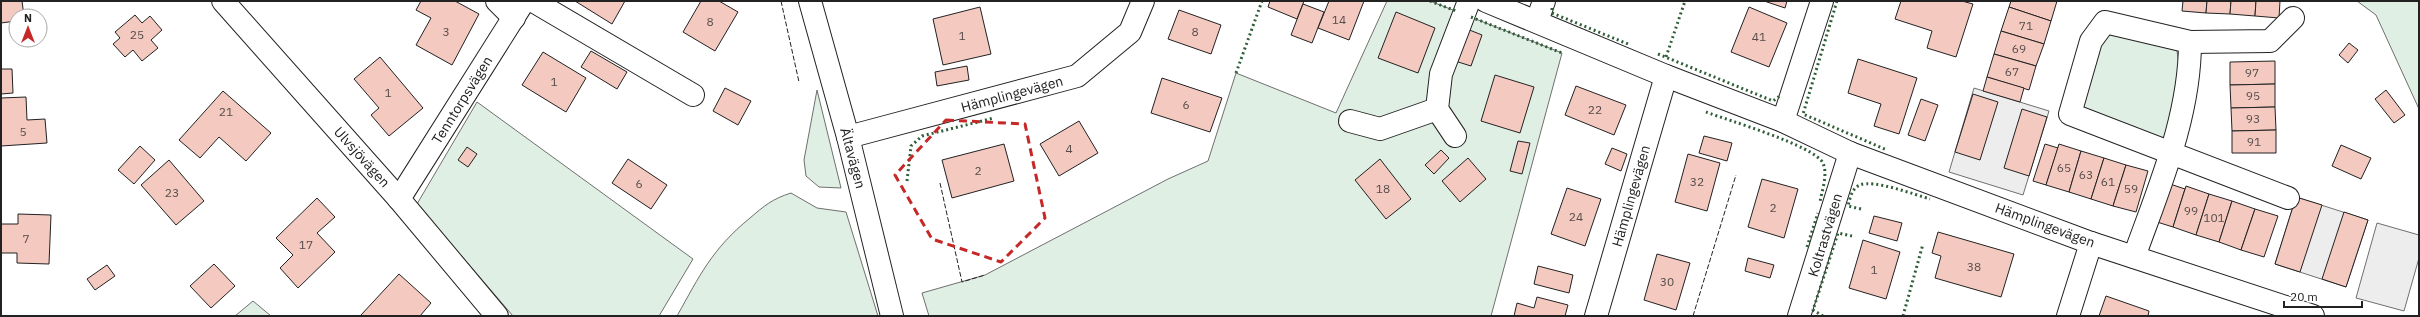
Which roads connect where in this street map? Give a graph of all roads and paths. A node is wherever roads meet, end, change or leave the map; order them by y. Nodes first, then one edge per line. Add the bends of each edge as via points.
1 (223, 1) edge
2 (497, 1) edge
3 (533, 1) edge
4 (810, 1) edge
5 (1143, 1) edge
6 (1469, 1) edge
7 (1486, 1) edge
8 (1544, 1) edge
9 (1822, 1) edge
10 (519, 9) edge
11 (2293, 18) dead end
12 (1537, 21) junction
13 (2190, 42) junction
14 (1666, 76) junction
15 (693, 95) dead end
16 (1437, 109) junction
17 (1350, 121) dead end
18 (1783, 121) junction
19 (1455, 136) dead end
20 (848, 137) junction
21 (1850, 153) junction
22 (2172, 153) junction
23 (399, 198) junction
24 (2288, 198) dead end
25 (2091, 243) junction
26 (2134, 257) junction
27 (497, 316) edge
28 (892, 316) edge
29 (1596, 316) edge
30 (1799, 316) edge
31 (2068, 316) edge
32 (2313, 316) edge

1 - 23 street, Ulvsjövägen
2 - 10 street
3 - 15 street
4 - 20 street, Ältavägen
5 - 20 street, Hämplingevägen via 1130,32 1077,76
6 - 16 street via 1441,74
7 - 12 street, Hämplingevägen
8 - 12 street
9 - 18 street
10 - 23 street, Tenntorpsvägen
11 - 13 street via 2270,41
12 - 14 street, Hämplingevägen
13 - 22 street via 2190,74
13 - 22 street via 2105,22 2091,41 2070,114
14 - 18 street, Hämplingevägen
14 - 29 street, Hämplingevägen
16 - 17 street via 1380,129
16 - 19 street
18 - 21 street, Hämplingevägen
20 - 28 street, Ältavägen
21 - 25 street, Hämplingevägen
21 - 30 street, Koltrastvägen
22 - 24 street
22 - 26 street
23 - 27 street, Ulvsjövägen
25 - 26 street, Hämplingevägen
25 - 31 street
26 - 32 street, Hämplingevägen

